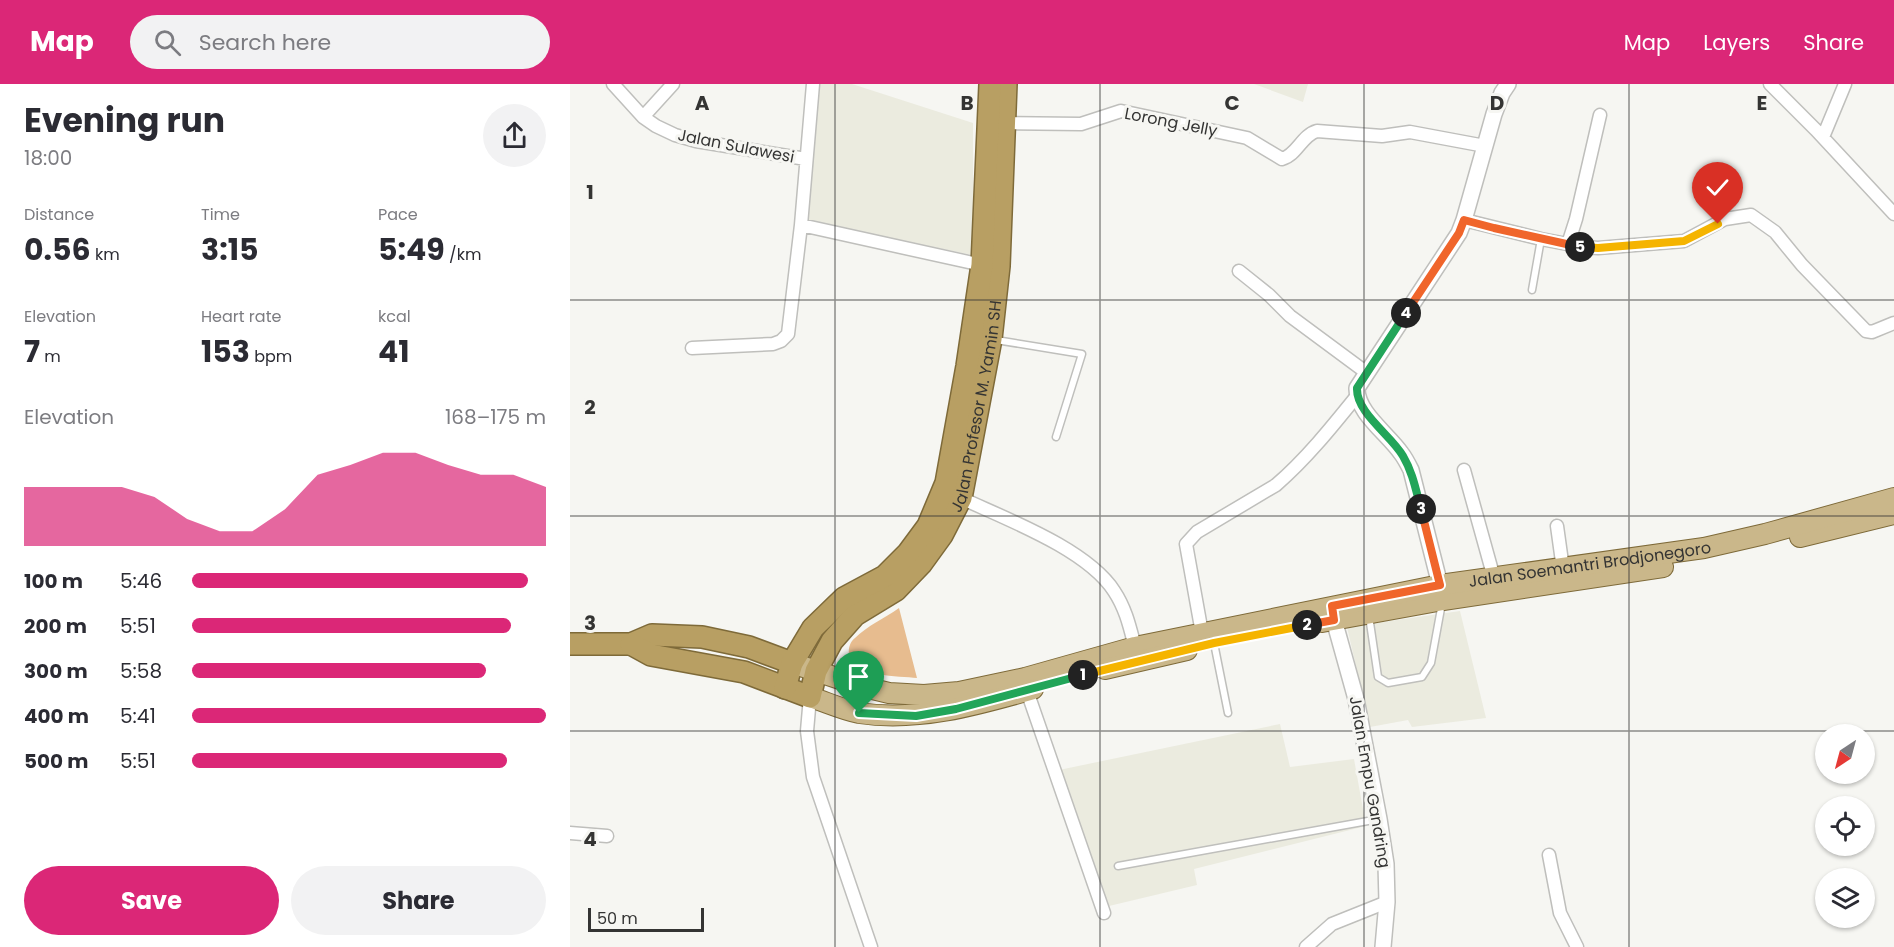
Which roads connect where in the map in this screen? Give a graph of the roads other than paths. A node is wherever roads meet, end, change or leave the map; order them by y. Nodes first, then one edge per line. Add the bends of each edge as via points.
1 (614, 84) edge
2 (673, 84) edge
3 (813, 84) edge
4 (990, 84) edge
5 (1006, 84) edge
6 (1508, 84) edge
7 (1770, 84) edge
8 (1845, 84) edge
9 (1600, 115) dead end
10 (643, 117) junction
11 (1004, 123) junction
12 (1822, 136) junction
13 (1485, 146) junction
14 (806, 159) junction
15 (1894, 214) edge
16 (1464, 220) junction
17 (801, 225) junction
18 (1540, 239) junction
19 (1568, 244) junction
20 (982, 265) junction
21 (1239, 271) dead end
22 (1532, 290) dead end
23 (1894, 323) edge
24 (991, 339) junction
25 (692, 348) dead end
26 (1367, 373) junction
27 (1356, 397) junction
28 (1056, 437) dead end
29 (1464, 470) dead end
30 (961, 498) junction
31 (1894, 498) edge
32 (1894, 514) edge
33 (1557, 526) dead end
34 (1563, 568) junction
35 (1494, 578) junction
36 (1441, 592) junction
37 (1333, 613) junction
38 (1368, 614) junction
39 (1208, 638) junction
40 (570, 644) edge
41 (631, 644) junction
42 (1135, 647) junction
43 (792, 663) junction
44 (816, 671) junction
45 (785, 688) junction
46 (1027, 691) junction
47 (810, 697) junction
48 (1228, 713) dead end
49 (1379, 819) junction
50 (570, 833) edge
51 (607, 836) dead end
52 (1549, 855) dead end
53 (1118, 866) dead end
54 (1387, 902) junction
55 (1104, 913) dead end
56 (871, 947) edge
57 (1306, 947) edge
58 (1383, 947) edge
59 (1577, 947) edge

1 - 10 street, Jalan Sulawesi
2 - 10 street
3 - 14 street
4 - 20 highway, Jalan Profesor M. Yamin SH
5 - 11 highway, Jalan Profesor M. Yamin SH
6 - 13 street
7 - 12 street
8 - 12 street
9 - 19 street
10 - 14 street, Jalan Sulawesi via 675,135 696,141
11 - 13 street, Lorong Jelly via 1081,124 1121,111 1247,138 1282,159 1317,131 1382,136 1410,132
11 - 24 highway, Jalan Profesor M. Yamin SH via 999,267
12 - 15 street
13 - 16 street
14 - 17 street, Jalan Sulawesi
16 - 18 street
16 - 26 street
17 - 20 street
17 - 25 street, Jalan Sulawesi via 788,334 773,344
18 - 19 street
18 - 22 lane
19 - 23 street via 1598,248 1684,241 1725,219 1750,215 1775,232 1866,331
20 - 43 highway, Jalan Profesor M. Yamin SH via 946,483 928,526 885,576 844,598 813,628
21 - 26 street via 1290,316
24 - 28 lane via 1082,354
24 - 30 highway, Jalan Profesor M. Yamin SH
26 - 27 street
27 - 36 street via 1411,470
27 - 39 street via 1276,485 1197,532 1186,544
29 - 35 street
30 - 42 street via 1064,549 1102,576 1125,610
30 - 44 highway, Jalan Profesor M. Yamin SH via 921,564 896,590 855,615 832,641
31 - 34 main road, Jalan Soemantri Brodjonegoro via 1704,548
32 - 36 main road via 1626,574
33 - 34 street
34 - 35 main road, Jalan Soemantri Brodjonegoro
35 - 36 main road, Jalan Soemantri Brodjonegoro
36 - 37 main road, Jalan Soemantri Brodjonegoro
36 - 38 main road, Jalan Soemantri Brodjonegoro
36 - 38 lane via 1431,663 1422,677 1388,683 1378,677
37 - 38 main road, Jalan Soemantri Brodjonegoro
37 - 39 main road, Jalan Soemantri Brodjonegoro
37 - 49 street, Jalan Empu Gandring via 1356,699
39 - 42 main road, Jalan Soemantri Brodjonegoro
39 - 46 main road, Jalan Soemantri Brodjonegoro
39 - 48 lane
40 - 41 highway
41 - 43 highway via 652,635 702,637 749,647
41 - 45 highway via 651,655 744,672
42 - 44 main road, Jalan Soemantri Brodjonegoro via 1026,678 924,695 889,693
43 - 44 main road, Jalan Soemantri Brodjonegoro
43 - 45 highway, Jalan Profesor M. Yamin SH
44 - 47 highway, Jalan Profesor M. Yamin SH
45 - 47 highway
46 - 47 main road, Jalan Soemantri Brodjonegoro via 916,716 859,713
46 - 55 street
47 - 56 street via 807,731 813,777
49 - 53 lane
49 - 54 street, Jalan Empu Gandring
50 - 51 street
52 - 59 street via 1560,913
54 - 57 street via 1332,924
54 - 58 street, Jalan Empu Gandring

